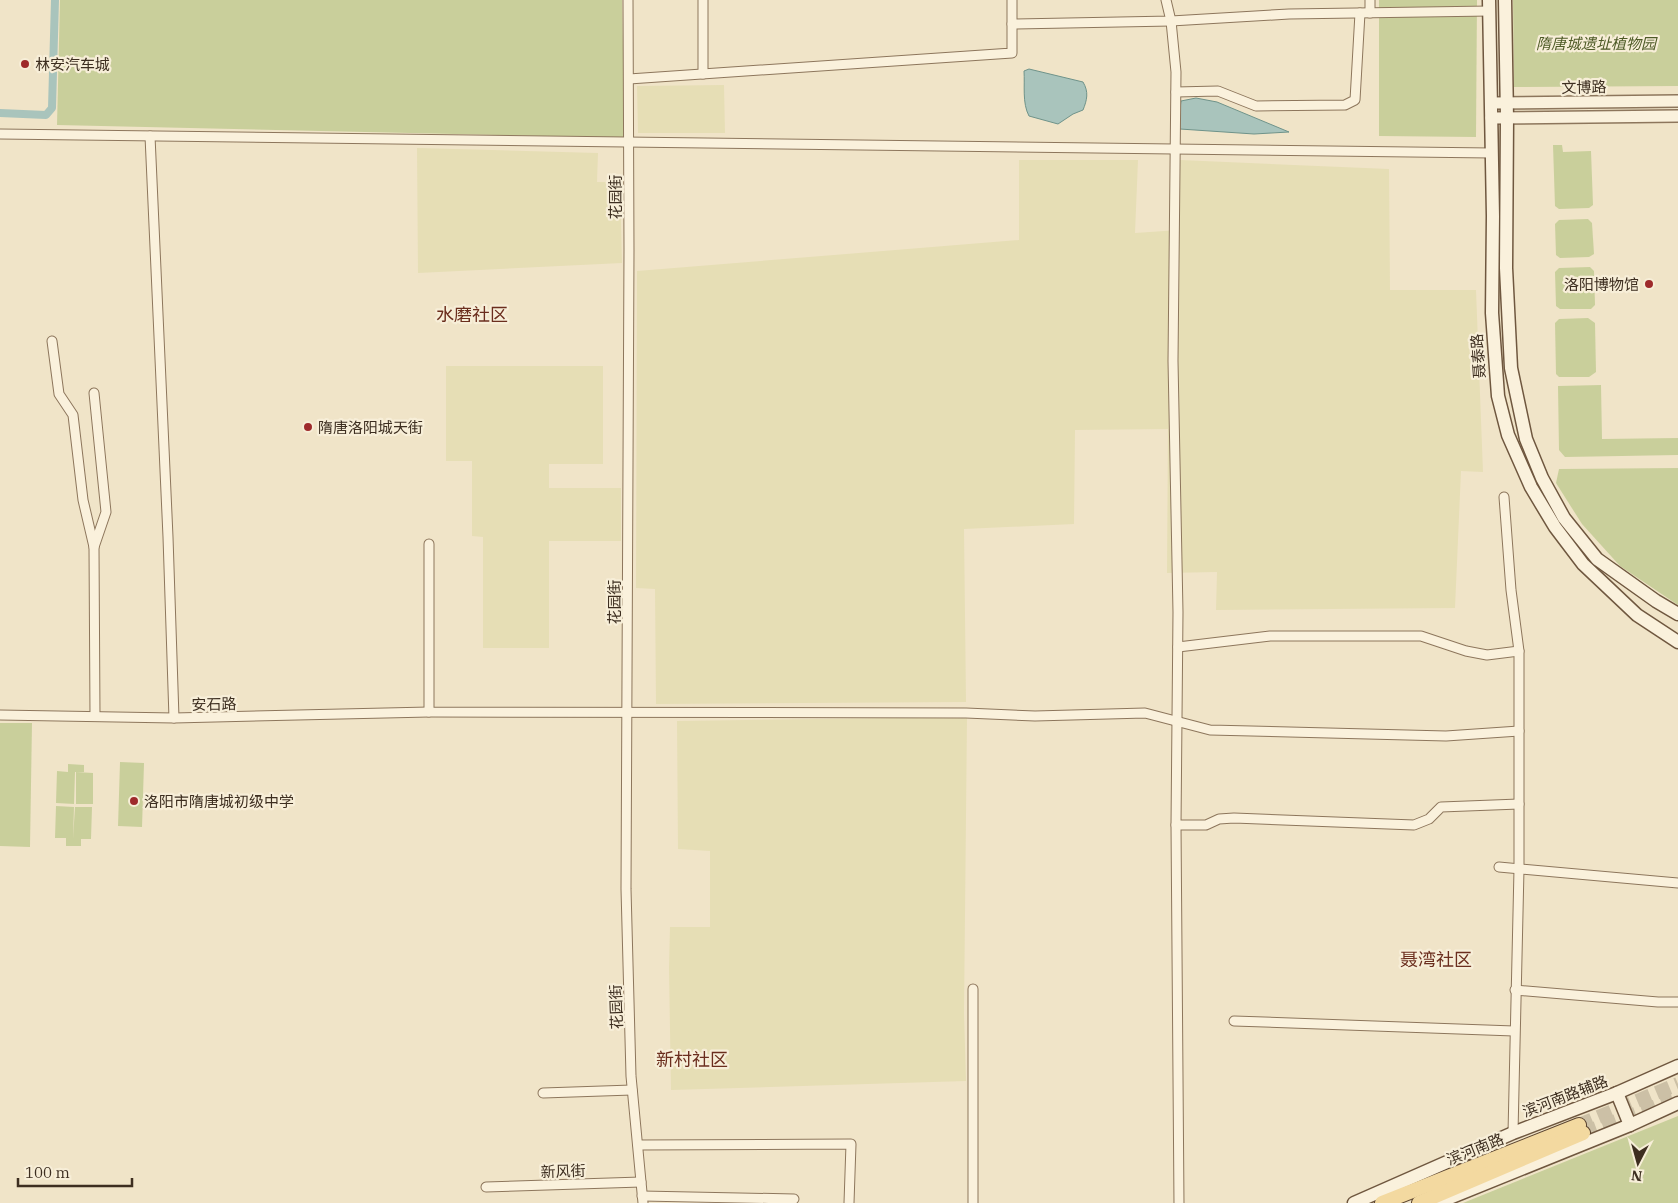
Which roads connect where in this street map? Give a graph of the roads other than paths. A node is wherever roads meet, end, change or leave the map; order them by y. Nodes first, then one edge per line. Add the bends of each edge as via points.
1 (628, 0) edge
2 (703, 0) edge
3 (1012, 0) edge
4 (1166, 0) edge
5 (1370, 0) edge
6 (1505, 0) edge
7 (1490, 6) edge
8 (1365, 13) junction
9 (1171, 21) junction
10 (1012, 24) junction
11 (703, 74) junction
12 (629, 79) junction
13 (1176, 92) junction
14 (1678, 101) edge
15 (1507, 102) junction
16 (1491, 103) junction
17 (1678, 116) edge
18 (1491, 118) junction
19 (1507, 118) junction
20 (0, 134) edge
21 (150, 136) junction
22 (629, 142) junction
23 (1176, 150) junction
24 (1491, 153) junction
25 (52, 342) dead end
26 (94, 393) dead end
27 (1504, 497) dead end
28 (429, 544) dead end
29 (94, 547) junction
30 (1678, 614) edge
31 (1678, 642) edge
32 (1178, 647) junction
33 (1519, 651) junction
34 (429, 712) junction
35 (627, 712) junction
36 (0, 715) edge
37 (95, 716) junction
38 (174, 718) junction
39 (1177, 720) junction
40 (1519, 731) junction
41 (1519, 804) junction
42 (1176, 824) junction
43 (1499, 867) dead end
44 (1519, 869) junction
45 (1678, 883) edge
46 (973, 989) dead end
47 (1515, 990) junction
48 (1678, 1002) edge
49 (1234, 1021) dead end
50 (1514, 1031) junction
51 (1678, 1066) edge
52 (632, 1090) junction
53 (543, 1093) dead end
54 (1617, 1093) junction
55 (1678, 1103) edge
56 (1630, 1125) junction
57 (1513, 1134) junction
58 (638, 1145) junction
59 (641, 1182) junction
60 (486, 1187) dead end
61 (794, 1199) dead end
62 (643, 1200) edge
63 (777, 1201) edge
64 (849, 1203) edge
65 (973, 1203) edge
66 (1179, 1203) edge
67 (1354, 1203) edge
68 (1382, 1203) edge
69 (1419, 1203) edge
70 (1436, 1203) edge

1 - 12 street, 花园街
2 - 11 street
3 - 10 street
4 - 9 street
5 - 8 street
6 - 15 main road
7 - 8 street
7 - 16 main road, 聂泰路
8 - 9 street
8 - 13 street via 1355,100 1345,105 1256,106 1218,91
9 - 10 street
9 - 13 street
10 - 11 street via 1012,53
11 - 12 street
12 - 22 street, 花园街
13 - 23 street
14 - 15 street, 文博路
15 - 16 street, 文博路
15 - 19 main road
16 - 18 main road, 聂泰路
17 - 19 street, 文博路
18 - 19 street, 文博路
18 - 24 main road, 聂泰路
19 - 30 main road via 1506,268 1511,368 1526,439 1564,518 1597,559
20 - 21 street
21 - 22 street
21 - 38 street
22 - 23 street
22 - 35 street, 花园街
23 - 24 street
23 - 32 street via 1173,361
24 - 31 main road, 聂泰路 via 1494,358 1498,396 1508,435 1531,487 1555,528 1583,564 1638,616
25 - 29 street via 59,394 73,415 82,500
26 - 29 street via 106,512
27 - 33 street
28 - 34 street
29 - 37 street
32 - 33 street via 1270,636 1421,636 1487,655
32 - 39 street
33 - 40 street
34 - 35 street, 安石路
34 - 38 street, 安石路
35 - 39 street, 安石路 via 1035,716 1145,713
35 - 52 street, 花园街 via 626,888
36 - 37 street, 安石路
37 - 38 street, 安石路
39 - 40 street, 安石路 via 1210,730 1446,736
39 - 42 street
40 - 41 street
41 - 42 street via 1440,807 1429,818 1414,825 1234,818 1219,818 1206,825
41 - 44 street
42 - 66 street
43 - 44 street
44 - 45 street
44 - 47 street
46 - 65 street
47 - 48 street
47 - 50 street
49 - 50 street
50 - 57 street
51 - 54 main road, 滨河南路辅路
52 - 53 street
52 - 58 street, 花园街
54 - 56 main road
54 - 57 main road, 滨河南路辅路
55 - 56 main road
56 - 70 main road
57 - 67 main road, 滨河南路辅路
58 - 59 street, 花园街
58 - 64 street via 851,1144
59 - 60 street, 新风街
59 - 62 street, 花园街
61 - 63 street
62 - 63 street
68 - 69 main road, 滨河南路 via 1581,1129

